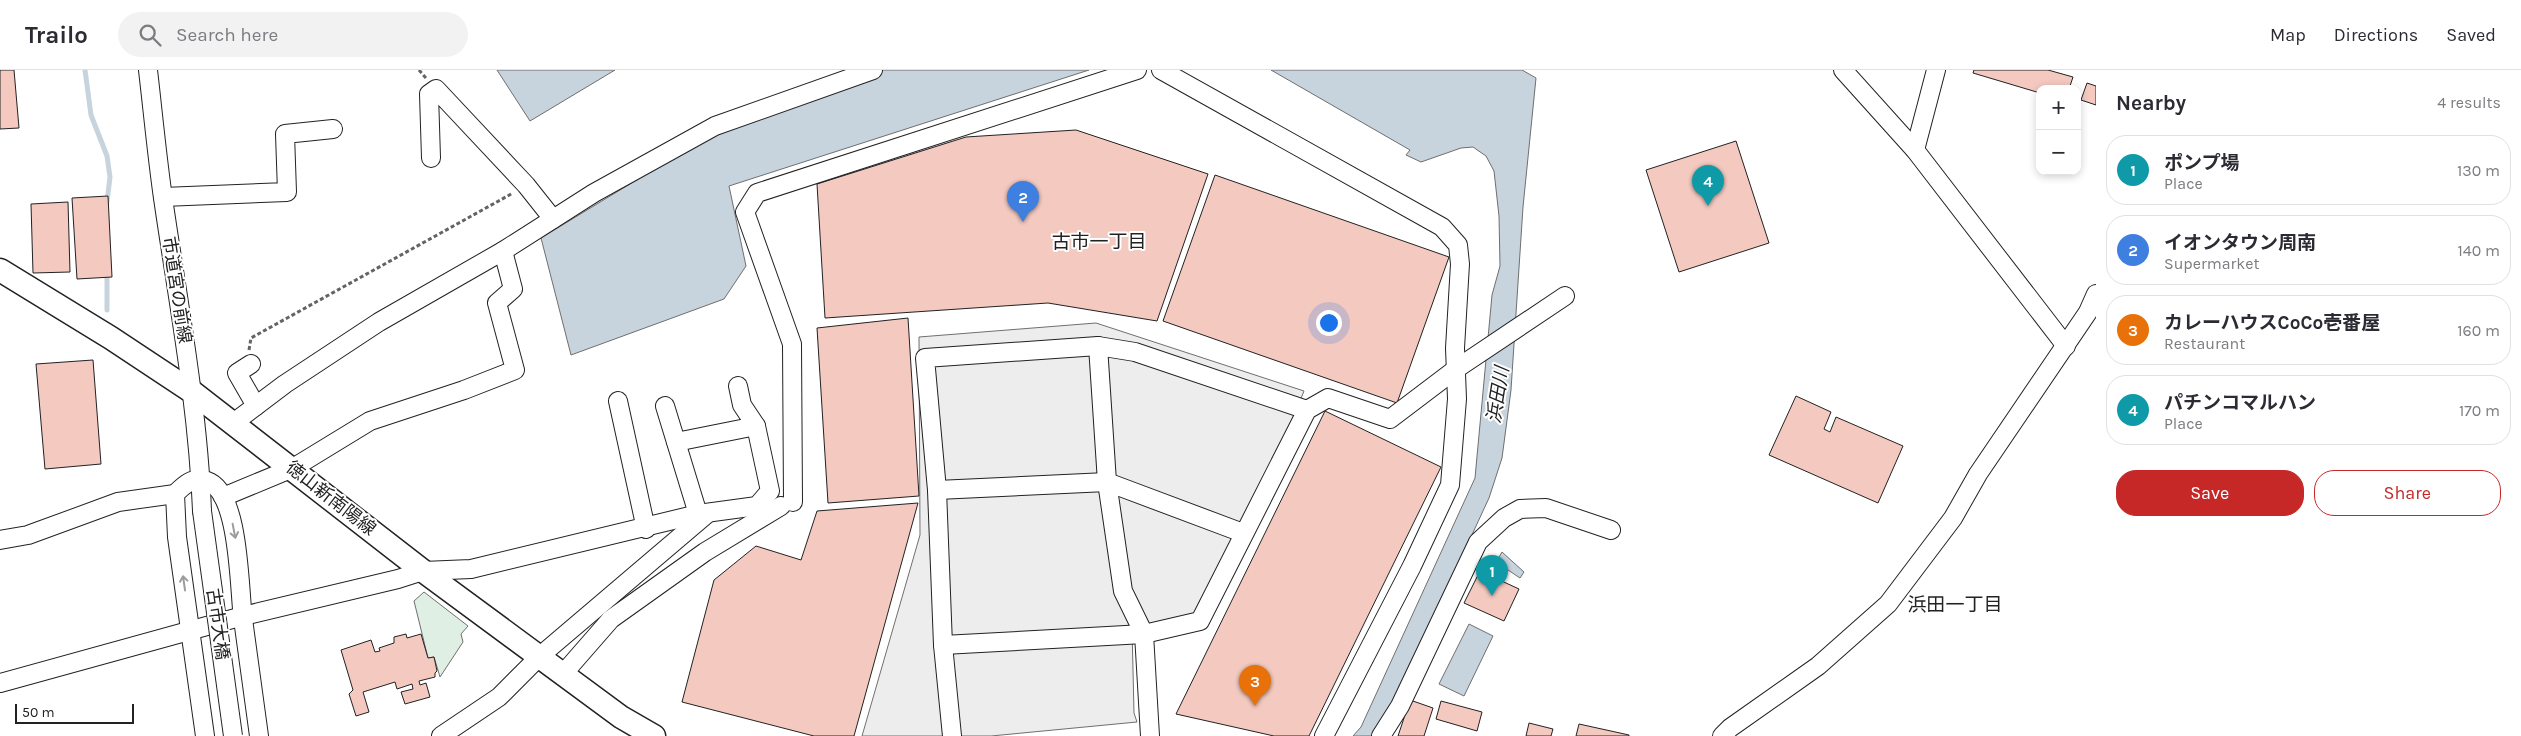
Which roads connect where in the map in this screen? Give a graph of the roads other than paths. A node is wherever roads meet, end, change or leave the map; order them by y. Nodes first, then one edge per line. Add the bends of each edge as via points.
1 (148, 70) edge
2 (873, 70) edge
3 (1137, 70) edge
4 (1161, 70) edge
5 (1843, 70) edge
6 (1936, 70) edge
7 (332, 129) dead end
8 (1915, 150) junction
9 (431, 158) dead end
10 (163, 198) junction
11 (553, 219) junction
12 (503, 251) junction
13 (0, 270) edge
14 (2096, 294) edge
15 (1565, 296) dead end
16 (1098, 346) junction
17 (2066, 346) junction
18 (251, 364) road end
19 (1456, 369) junction
20 (738, 386) dead end
21 (191, 391) junction
22 (618, 401) dead end
23 (256, 406) junction
24 (665, 406) dead end
25 (1307, 410) junction
26 (232, 424) junction
27 (756, 426) junction
28 (676, 442) junction
29 (293, 468) junction
30 (201, 478) junction
31 (1107, 482) junction
32 (937, 490) junction
33 (175, 494) junction
34 (223, 497) junction
35 (202, 511) joint
36 (704, 513) junction
37 (646, 529) junction
38 (1611, 530) dead end
39 (1243, 533) junction
40 (0, 540) edge
41 (423, 571) junction
42 (243, 616) junction
43 (191, 631) junction
44 (1144, 634) junction
45 (943, 645) junction
46 (540, 656) junction
47 (563, 674) junction
48 (0, 684) edge
49 (205, 736) edge
50 (233, 736) edge
51 (259, 736) edge
52 (441, 736) edge
53 (654, 736) edge
54 (952, 736) edge
55 (1150, 736) edge
56 (1324, 736) edge
57 (1381, 736) edge
58 (1722, 736) edge

1 - 10 street, 市道宮の前線
2 - 11 street via 715,126
3 - 47 street via 757,193 744,212 792,344 787,504 705,552 611,619
4 - 19 street via 1442,228 1458,245 1460,264
5 - 8 street
6 - 8 street
7 - 10 street via 285,134 287,192
8 - 17 street
9 - 11 street via 429,94 436,89 526,185
10 - 21 street, 市道宮の前線
11 - 12 street
12 - 23 street via 379,322
12 - 29 street via 513,289 497,302 514,370 370,421
13 - 21 main road, 徳山新南陽線
14 - 17 street
15 - 19 street
16 - 25 street via 1135,352
16 - 31 street
16 - 32 street via 925,358
17 - 58 street via 1978,474 1953,518 1888,604 1818,666
18 - 23 street via 237,373
19 - 25 street via 1390,419 1328,398
19 - 56 street via 1457,399 1450,485
20 - 27 street via 742,405
21 - 26 main road, 徳山新南陽線
21 - 30 street, 市道宮の前線
22 - 37 street
23 - 26 street
24 - 28 street
25 - 39 street
26 - 29 main road, 徳山新南陽線
27 - 28 street
27 - 36 street via 770,491 758,506
28 - 36 street
29 - 34 street
29 - 41 main road, 徳山新南陽線
30 - 33 street via 185,482
30 - 34 street via 213,483
30 - 35 street, 市道宮の前線
31 - 32 street
31 - 39 street
31 - 44 street via 1123,590
32 - 45 street
33 - 40 street via 118,502 28,535
43 -> 33 street via 177,538
34 -> 42 street via 234,528
35 - 50 street, 古市大橋, bridge
36 - 37 street
36 - 46 street
37 - 41 street via 471,569
38 - 57 street via 1546,508 1520,509 1504,518 1478,542 1400,706
39 - 44 street via 1200,622
41 - 42 street
41 - 46 main road, 徳山新南陽線
42 - 43 street
42 - 51 street
43 - 48 street
43 - 49 street
44 - 45 street
44 - 55 street
45 - 54 street
46 - 47 main road, 徳山新南陽線
46 - 52 street via 499,697
47 - 53 main road, 徳山新南陽線 via 621,717

